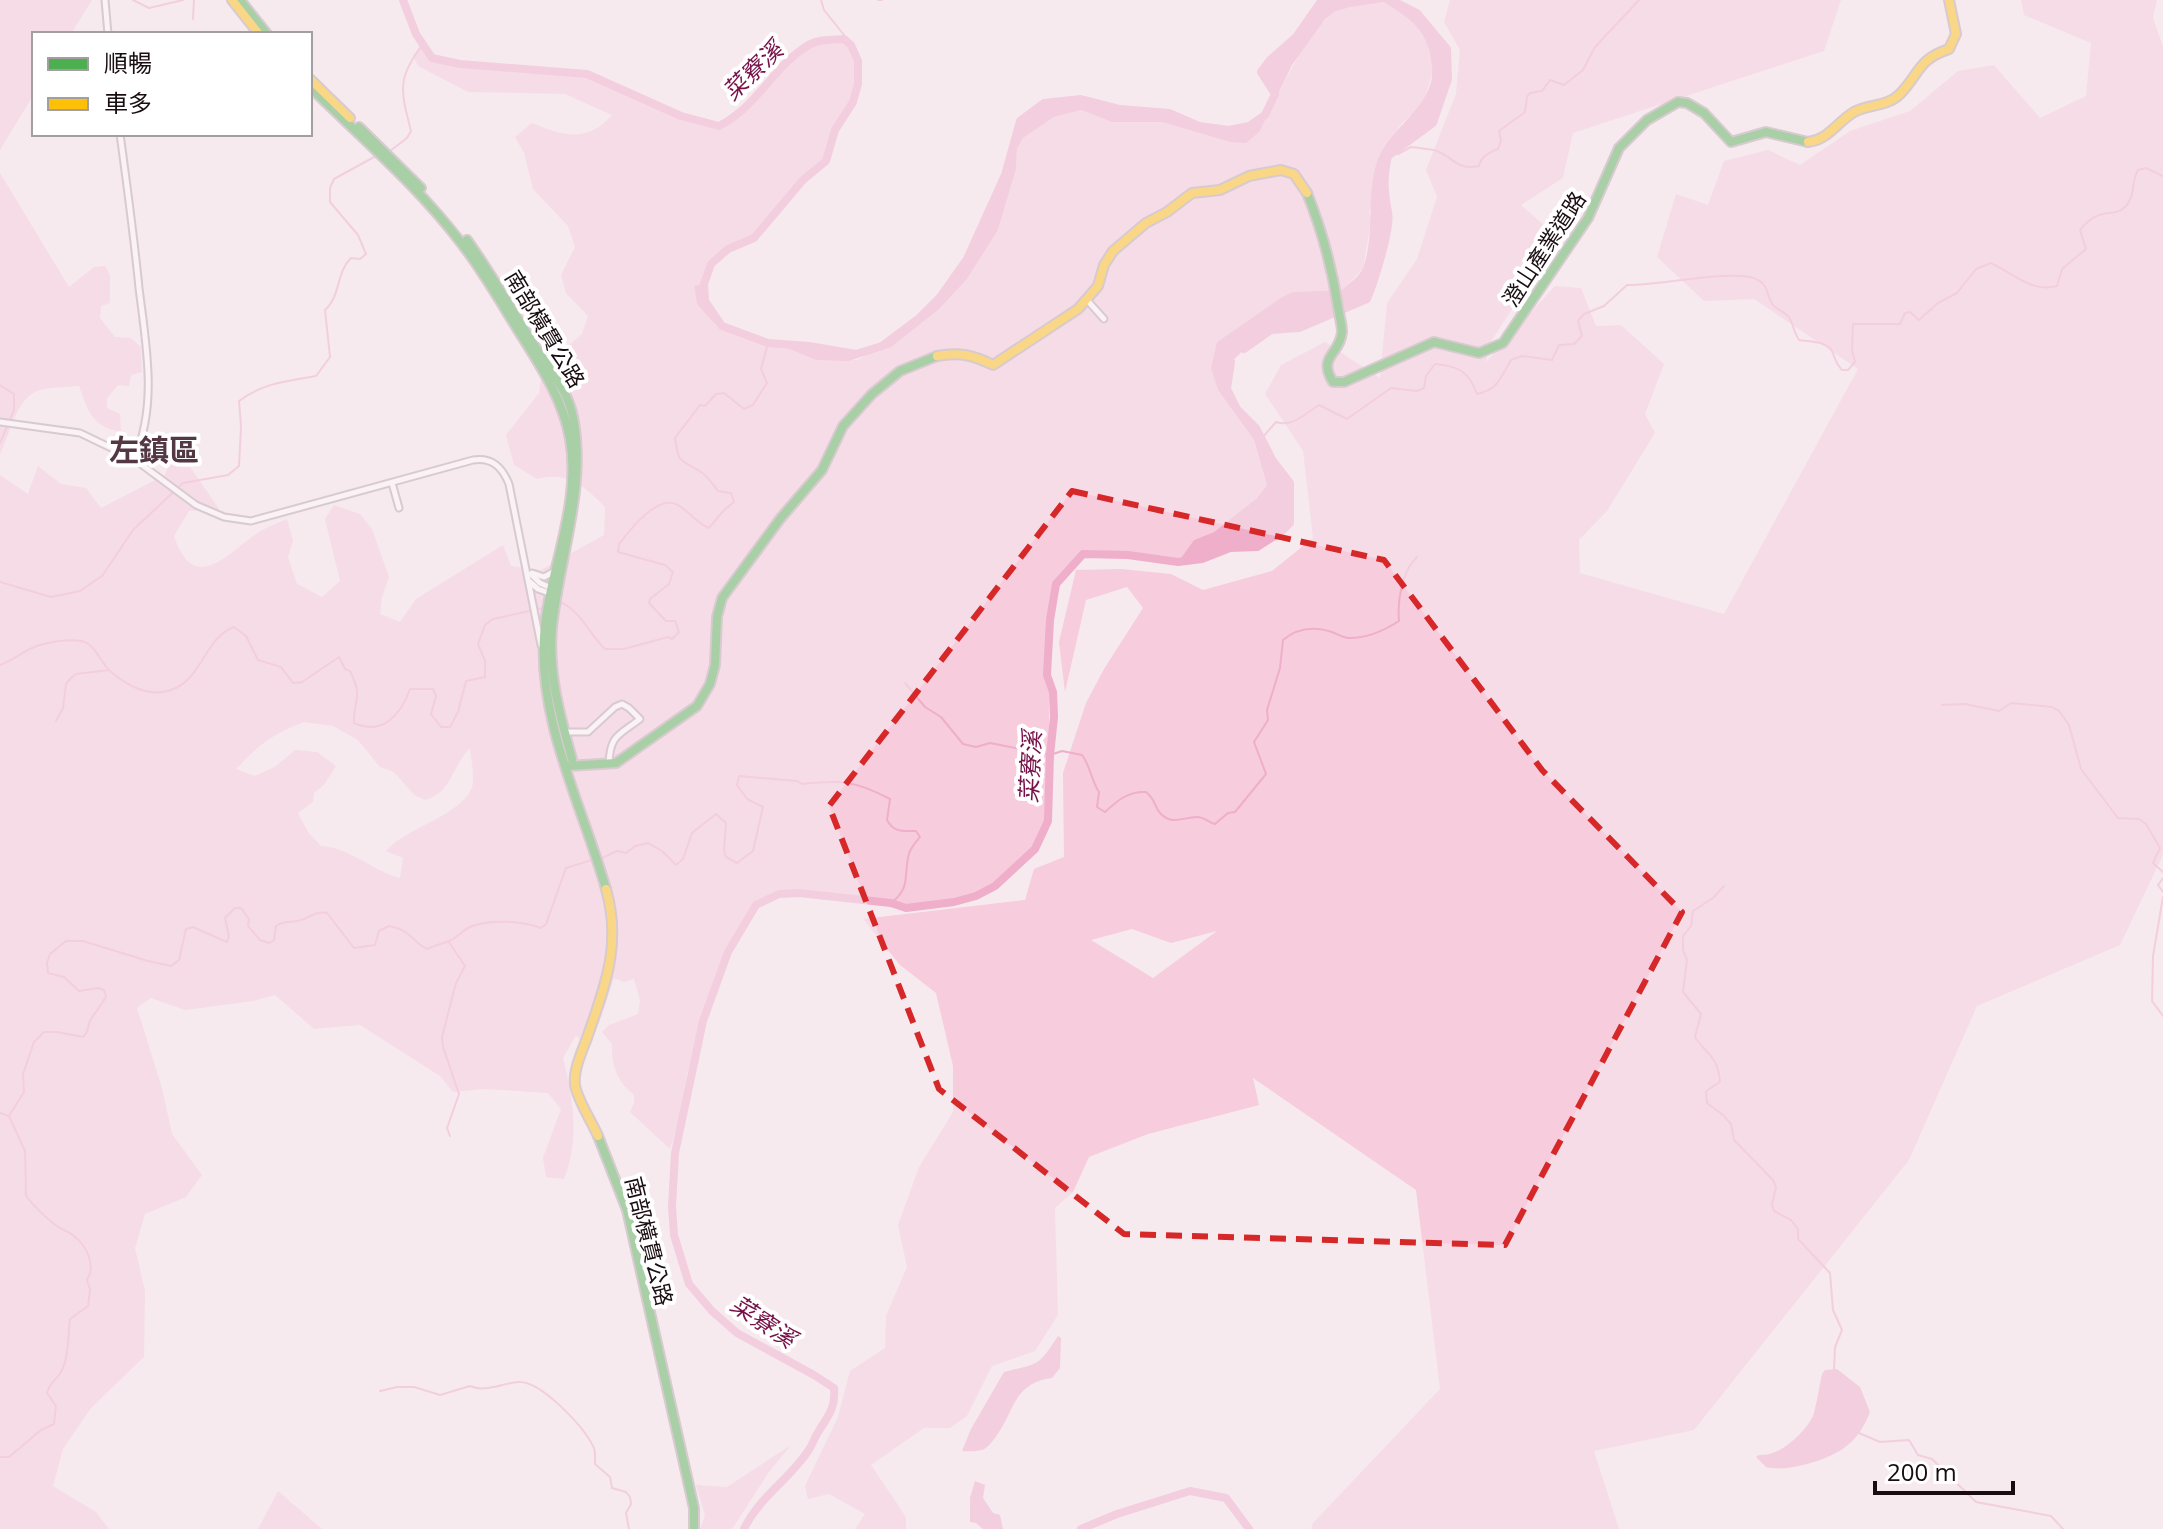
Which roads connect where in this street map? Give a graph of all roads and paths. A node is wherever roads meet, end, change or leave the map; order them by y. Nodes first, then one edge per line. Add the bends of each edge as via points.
1 (105, 0) edge
2 (232, 0) edge
3 (240, 0) edge
4 (1949, 0) edge
5 (108, 32) edge
6 (262, 32) edge
7 (262, 32) edge
8 (312, 81) edge
9 (312, 89) edge
10 (356, 128) junction
11 (120, 136) edge
12 (1087, 300) junction
13 (1104, 319) dead end
14 (0, 422) edge
15 (134, 459) junction
16 (392, 483) junction
17 (399, 508) dead end
18 (568, 511) junction
19 (528, 570) junction
20 (555, 571) junction
21 (530, 581) junction
22 (554, 592) junction
23 (545, 628) junction
24 (565, 732) junction
25 (571, 765) junction
26 (609, 765) junction
27 (694, 1529) edge

1 - 5 street
2 - 6 street
3 - 7 street
4 - 12 street, 澄山產業道路 via 1956,34 1949,49 1929,56 1898,96 1857,110 1820,141 1802,143 1766,132 1731,142 1687,103 1678,102 1647,120 1619,148 1588,218 1508,336 1479,353 1434,342 1337,383 1330,378 1326,368 1342,333 1334,280 1318,221 1301,181 1288,171 1273,170 1220,190 1192,193 1146,223 1107,259 1103,277
8 - 10 street
9 - 10 street
10 - 18 street, 南部橫貫公路 via 443,212 483,262 567,398 577,459
11 - 15 street via 148,370 148,412
12 - 13 street
12 - 26 street via 993,365 970,354 927,358 907,366 872,394 843,426 822,470 722,598 715,665 701,700
14 - 15 street via 80,433
15 - 16 street via 210,513 251,521
16 - 17 street
16 - 19 street via 479,459 495,463 509,484
18 - 20 street, 南部橫貫公路
18 - 22 street, 南部橫貫公路
19 - 20 street via 541,577
19 - 21 street
19 - 22 street
20 - 22 street, 南部橫貫公路
21 - 22 street
21 - 23 street
22 - 23 street
23 - 24 street
23 - 25 street via 550,702
24 - 25 street
24 - 26 street via 588,732 615,707 629,708 640,719 613,739
25 - 26 street
25 - 27 street, 南部橫貫公路 via 613,913 614,943 575,1085 627,1210 694,1508

